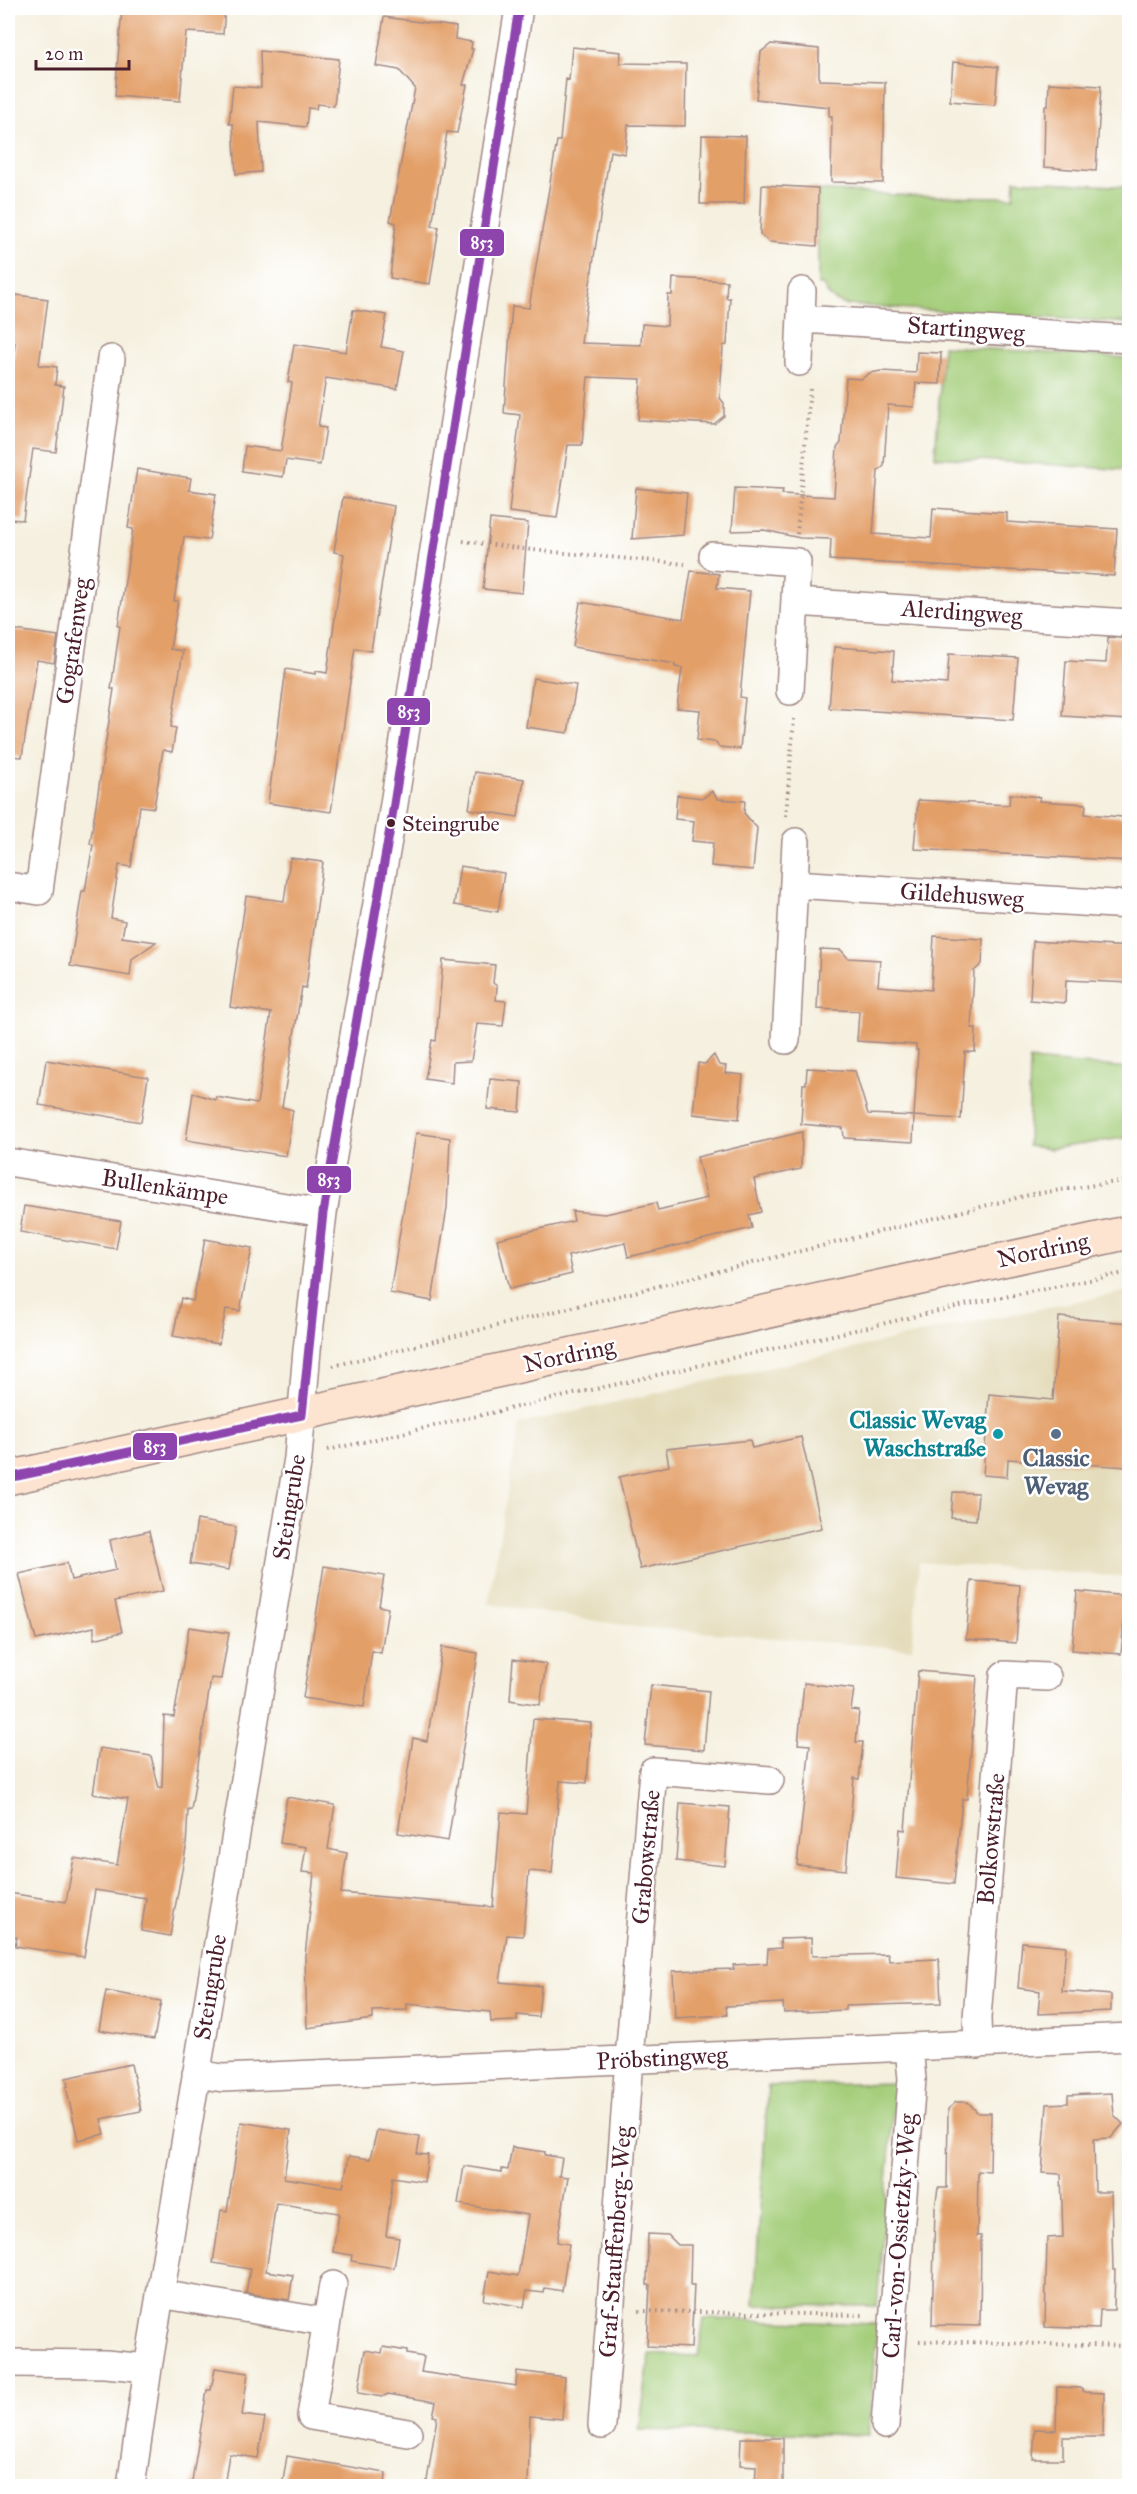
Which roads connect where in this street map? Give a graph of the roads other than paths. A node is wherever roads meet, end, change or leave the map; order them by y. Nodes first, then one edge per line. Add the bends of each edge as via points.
1 (519, 8) edge
2 (802, 291) dead end
3 (802, 319) junction
4 (1130, 339) edge
5 (111, 359) dead end
6 (799, 362) road end
7 (713, 556) road end
8 (795, 602) junction
9 (1130, 622) edge
10 (790, 691) road end
11 (796, 842) road end
12 (794, 884) junction
13 (8, 886) edge
14 (1130, 905) edge
15 (786, 1041) dead end
16 (8, 1162) edge
17 (323, 1212) junction
18 (1130, 1232) edge
19 (302, 1415) junction
20 (8, 1478) edge
21 (1047, 1677) dead end
22 (770, 1780) dead end
23 (1130, 2037) edge
24 (978, 2045) junction
25 (909, 2047) junction
26 (629, 2059) junction
27 (196, 2074) junction
28 (333, 2285) dead end
29 (160, 2294) junction
30 (326, 2322) junction
31 (8, 2363) edge
32 (148, 2368) junction
33 (602, 2425) dead end
34 (885, 2425) dead end
35 (408, 2433) dead end
36 (131, 2487) edge

1 - 17 street, Steingrube via 391,823
2 - 3 street
3 - 4 street, Startingweg
3 - 6 street
5 - 13 street, Gografenweg via 39,891
7 - 8 street via 797,562
8 - 9 street, Alerdingweg
8 - 10 street
11 - 12 street
12 - 14 street, Gildehusweg
12 - 15 street
16 - 17 street, Bullenkämpe
17 - 19 street, Steingrube
18 - 19 main road, Nordring
19 - 20 main road, Nordring
19 - 27 street, Steingrube
21 - 24 street, Bolkowstraße via 1004,1675
22 - 26 street, Grabowstraße via 653,1771
23 - 24 street, Pröbstingweg
24 - 25 street, Pröbstingweg
25 - 26 street, Pröbstingweg
25 - 34 street, Carl-von-Ossietzky-Weg via 912,2079
26 - 27 street, Pröbstingweg via 223,2078
26 - 33 street, Graf-Stauffenberg-Weg
27 - 29 street, Steingrube
28 - 30 street
29 - 30 street
29 - 32 street, Steingrube
30 - 35 street via 311,2416
31 - 32 street
32 - 36 street, Steingrube

